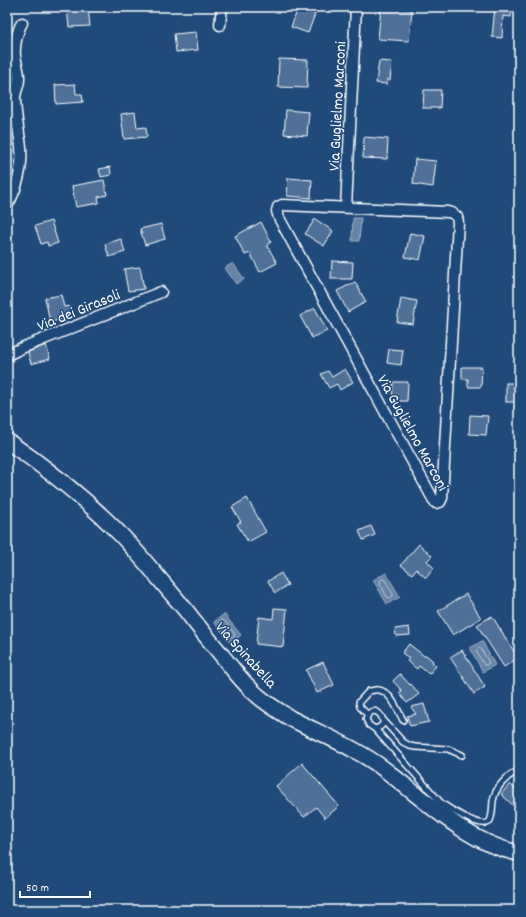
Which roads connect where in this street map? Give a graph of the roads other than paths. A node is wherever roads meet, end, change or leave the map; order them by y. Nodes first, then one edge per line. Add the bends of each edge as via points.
1 (222, 7) edge
2 (356, 7) edge
3 (22, 24) dead end
4 (220, 25) dead end
5 (7, 206) edge
6 (346, 207) junction
7 (161, 292) dead end
8 (7, 355) edge
9 (7, 441) edge
10 (367, 714) junction
11 (383, 720) junction
12 (403, 720) dead end
13 (375, 728) junction
14 (462, 755) dead end
15 (519, 772) edge
16 (439, 806) junction
17 (519, 853) edge

1 - 4 street
2 - 6 street, Via Guglielmo Marconi
3 - 5 street via 17,34 15,55 20,78 15,97 21,149 20,171
6 - 6 street, Via Guglielmo Marconi via 284,205 278,207 277,211 429,492 434,501 439,503 442,498 457,218 448,212
7 - 8 street, Via dei Girasoli
9 - 16 street, Via Spinabella via 56,476 121,535 239,677 258,696 299,722 370,759
10 - 11 lane via 377,712
10 - 12 lane via 359,702 369,691 379,690 391,698
10 - 13 lane via 369,725
11 - 13 lane via 383,724
11 - 14 lane via 410,746 448,749
13 - 16 lane
15 - 16 lane via 505,780 497,790 491,818 487,823 480,823
16 - 17 street, Via Spinabella via 457,825 482,840

